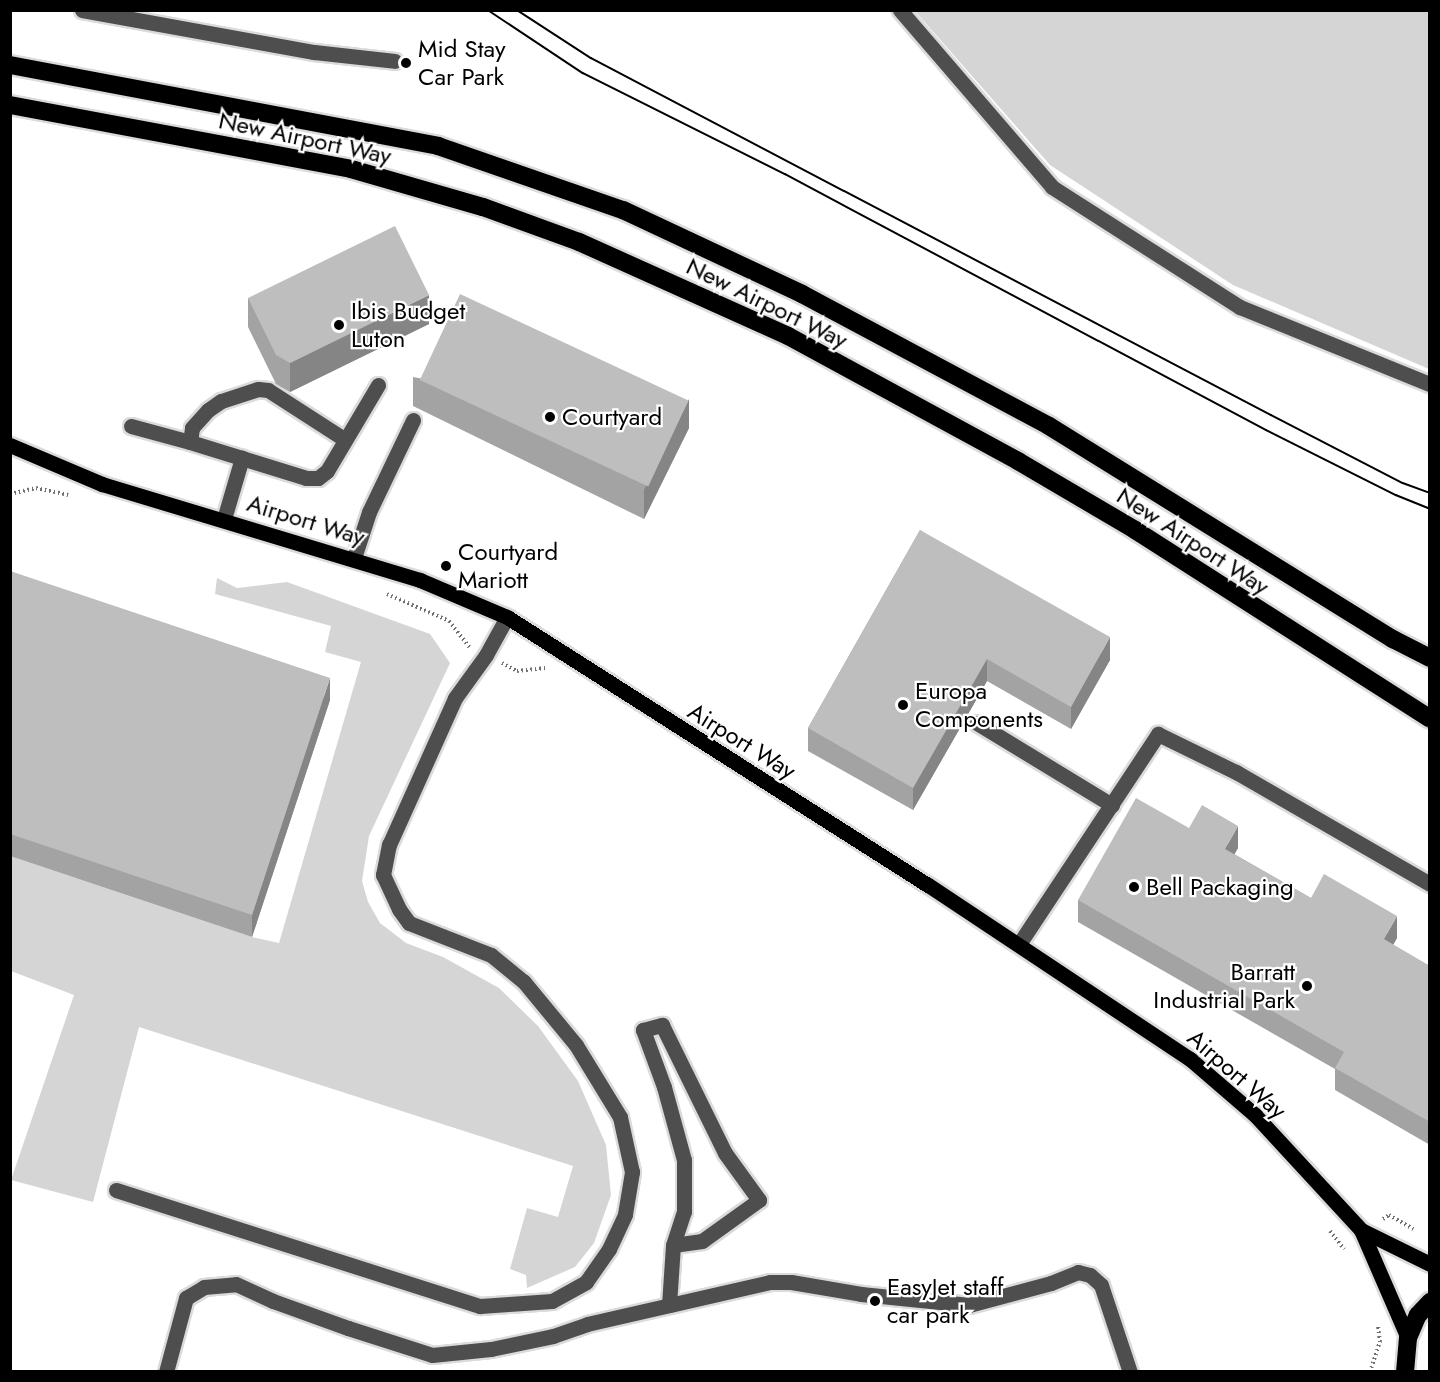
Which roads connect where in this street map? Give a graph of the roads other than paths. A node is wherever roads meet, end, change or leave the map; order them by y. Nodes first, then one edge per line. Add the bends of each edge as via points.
1 (82, 10) edge
2 (900, 10) edge
3 (395, 61) dead end
4 (10, 65) edge
5 (10, 105) edge
6 (1430, 384) edge
7 (378, 385) dead end
8 (414, 420) dead end
9 (131, 426) dead end
10 (344, 439) junction
11 (190, 442) junction
12 (10, 445) edge
13 (242, 458) junction
14 (224, 519) junction
15 (354, 558) junction
16 (507, 617) junction
17 (1430, 658) edge
18 (1430, 719) edge
19 (976, 723) dead end
20 (1112, 805) junction
21 (1430, 884) edge
22 (1020, 944) junction
23 (116, 1190) dead end
24 (1361, 1230) junction
25 (673, 1245) junction
26 (1430, 1264) edge
27 (1430, 1302) edge
28 (669, 1305) junction
29 (1408, 1338) junction
30 (166, 1371) edge
31 (1130, 1371) edge
32 (1404, 1371) edge

1 - 3 lane via 314,52
2 - 6 lane via 1052,187 1240,307
4 - 17 highway, New Airport Way via 438,146 623,210 802,294 1048,426
5 - 18 highway, New Airport Way via 351,168 483,207 579,242 788,336 1018,461 1136,530
7 - 10 lane
8 - 15 lane via 369,512
9 - 11 lane
10 - 11 lane via 268,390 258,389 221,401 208,410 192,428
10 - 13 lane via 327,471 318,478 306,478
11 - 13 lane
12 - 14 main road, Airport Way via 102,484
13 - 14 lane
14 - 15 main road, Airport Way
15 - 16 main road, Airport Way via 420,580
16 - 22 main road, Airport Way
16 - 23 lane via 455,698 389,845 383,875 409,923 491,955 524,982 576,1045 620,1117 632,1172 625,1214 609,1249 585,1282 552,1300 480,1306
19 - 20 lane
20 - 21 lane via 1158,734 1236,772
20 - 22 lane
22 - 24 main road, Airport Way via 1190,1059 1256,1115
24 - 26 main road, Airport Way
24 - 29 main road, Airport Way
25 - 25 lane via 684,1212 684,1160 664,1087 642,1030 662,1025 725,1153 759,1200 702,1240
25 - 28 lane
27 - 29 highway via 1418,1315
28 - 30 lane via 491,1349 432,1355 326,1320 236,1284 204,1287 186,1298
28 - 31 lane via 770,1282 969,1305 1078,1272 1101,1284
29 - 32 highway

